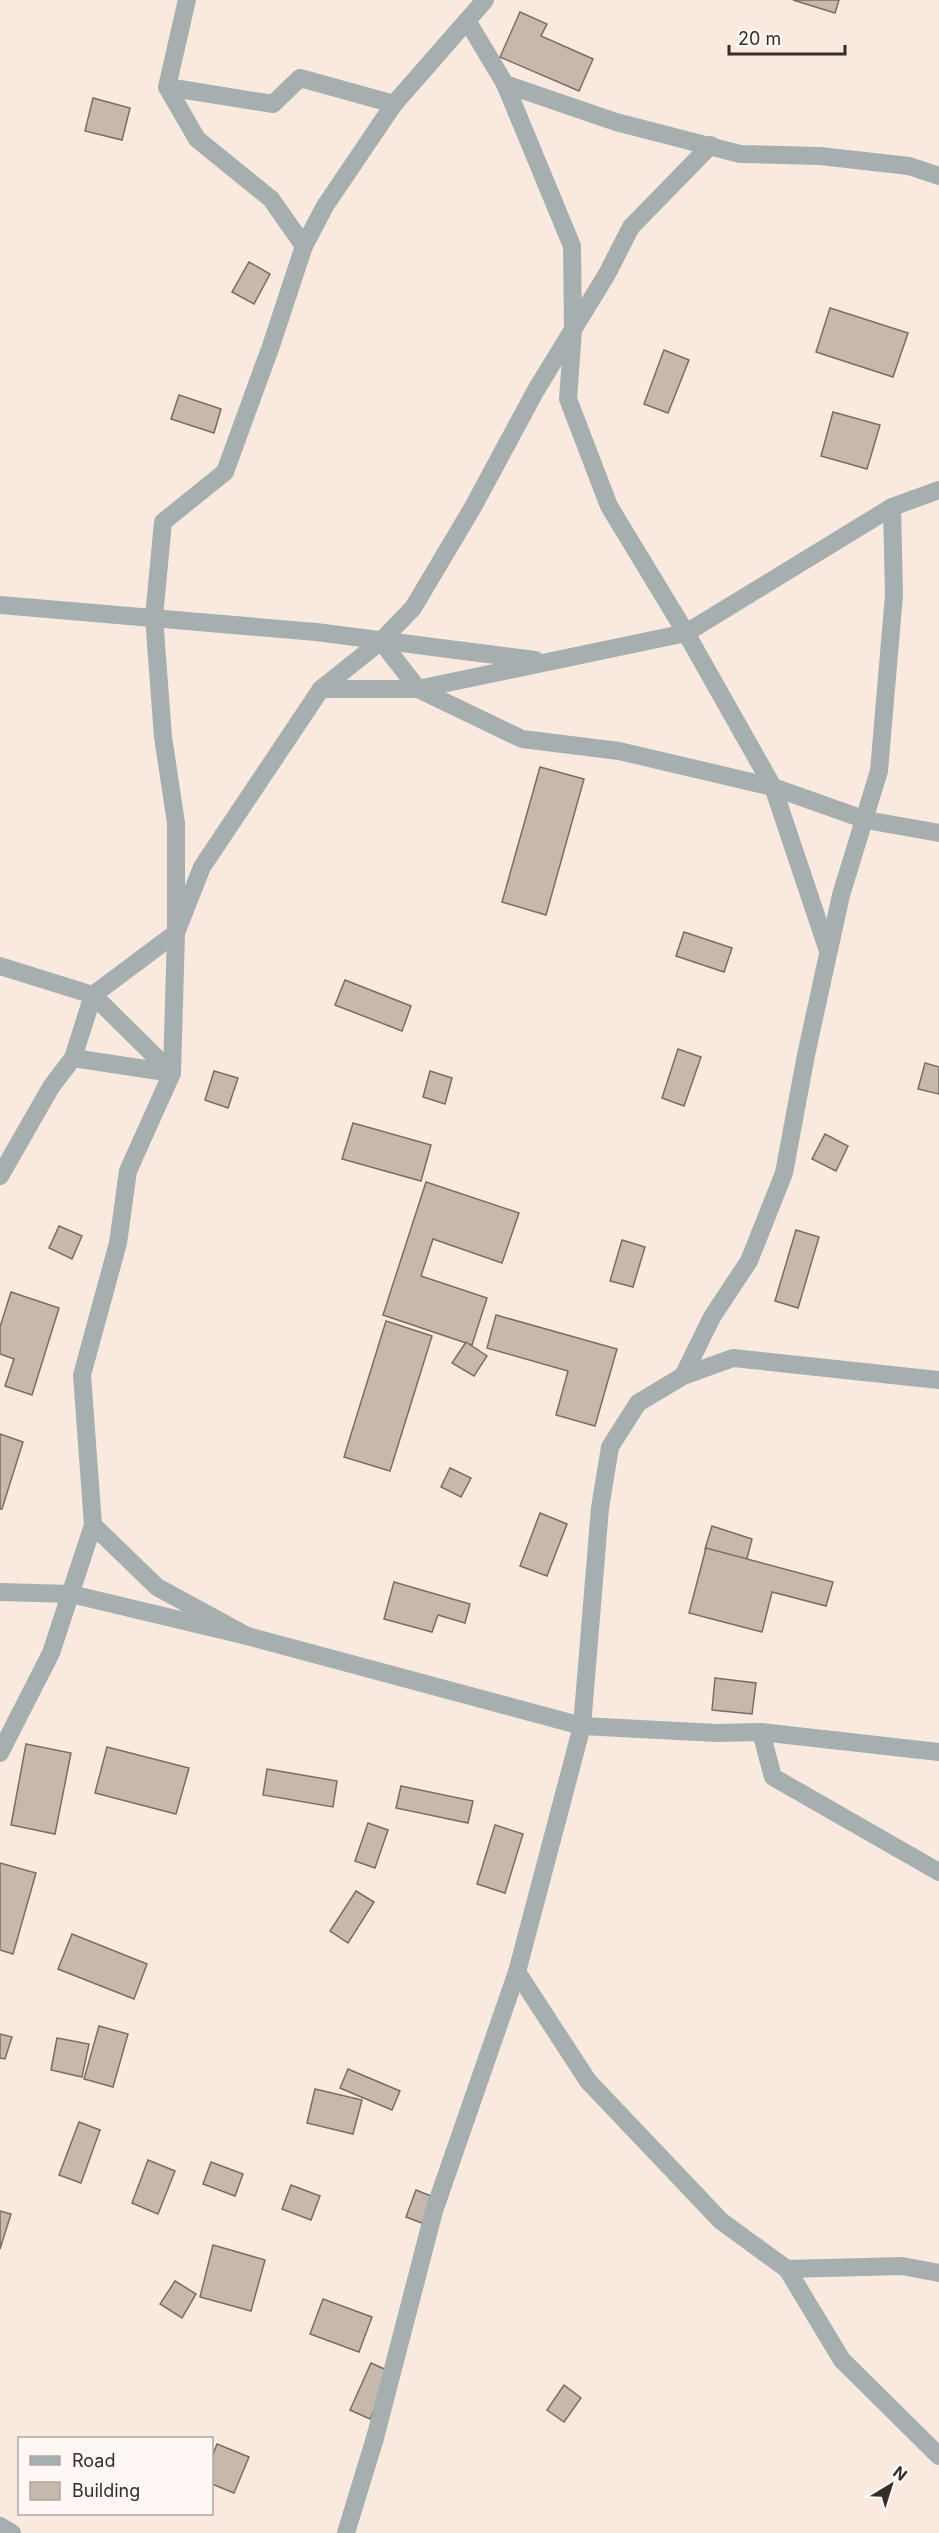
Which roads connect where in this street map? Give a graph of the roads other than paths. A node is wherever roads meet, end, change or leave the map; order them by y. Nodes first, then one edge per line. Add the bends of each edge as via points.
1 (187, 0) edge
2 (485, 0) edge
3 (468, 22) junction
4 (505, 84) junction
5 (167, 87) junction
6 (393, 104) junction
7 (711, 146) junction
8 (939, 176) edge
9 (304, 246) junction
10 (573, 330) junction
11 (939, 490) edge
12 (892, 507) junction
13 (0, 605) edge
14 (154, 617) junction
15 (686, 633) junction
16 (381, 641) junction
17 (551, 662) junction
18 (321, 689) junction
19 (418, 689) junction
20 (773, 787) junction
21 (866, 820) junction
22 (939, 833) edge
23 (176, 933) junction
24 (828, 951) junction
25 (0, 966) edge
26 (93, 995) junction
27 (73, 1058) junction
28 (172, 1073) junction
29 (0, 1176) edge
30 (683, 1376) junction
31 (939, 1380) edge
32 (93, 1525) junction
33 (0, 1592) edge
34 (71, 1594) junction
35 (246, 1636) junction
36 (582, 1726) junction
37 (760, 1732) junction
38 (939, 1752) edge
39 (0, 1753) edge
40 (939, 1872) edge
41 (517, 1972) junction
42 (787, 2269) junction
43 (939, 2273) edge
44 (939, 2456) edge
45 (0, 2526) edge
46 (12, 2533) edge
47 (345, 2533) edge

1 - 5 street
2 - 3 street
3 - 4 street
3 - 6 street
4 - 7 street via 616,122
4 - 10 street via 572,246
5 - 6 street via 273,104 300,78
5 - 9 street via 197,139 271,199
6 - 9 street via 325,206
7 - 8 street via 740,154 820,156 909,166
7 - 10 street via 631,227
9 - 14 street via 225,472 164,522
10 - 15 street via 568,399 609,506
10 - 16 street via 413,608
11 - 12 street
12 - 15 street
12 - 21 street via 894,595 879,771
13 - 14 street
14 - 16 street
14 - 23 street via 163,737 176,823
15 - 17 street
15 - 20 street
16 - 17 street
16 - 18 street
16 - 19 street
17 - 19 street
18 - 19 street
18 - 23 street via 202,867
19 - 20 street via 522,739 619,752
20 - 21 street
20 - 24 street
21 - 22 street
21 - 24 street via 841,895
23 - 26 street
23 - 28 street
24 - 30 street via 784,1173 749,1261 712,1317
25 - 26 street
26 - 27 street
26 - 28 street
27 - 28 street
27 - 29 street via 51,1087
28 - 32 street via 128,1172 118,1243 82,1375
30 - 31 street via 733,1358
30 - 36 street via 638,1403 610,1448 600,1508
32 - 34 street
32 - 35 street via 157,1587
33 - 34 street
34 - 35 street
34 - 39 street via 51,1653
35 - 36 street
36 - 37 street
36 - 41 street
37 - 38 street
37 - 40 street via 773,1777
41 - 42 street via 588,2081 721,2221
41 - 47 street via 434,2211 375,2438
42 - 43 street via 902,2266
42 - 44 street via 842,2360
45 - 46 street

